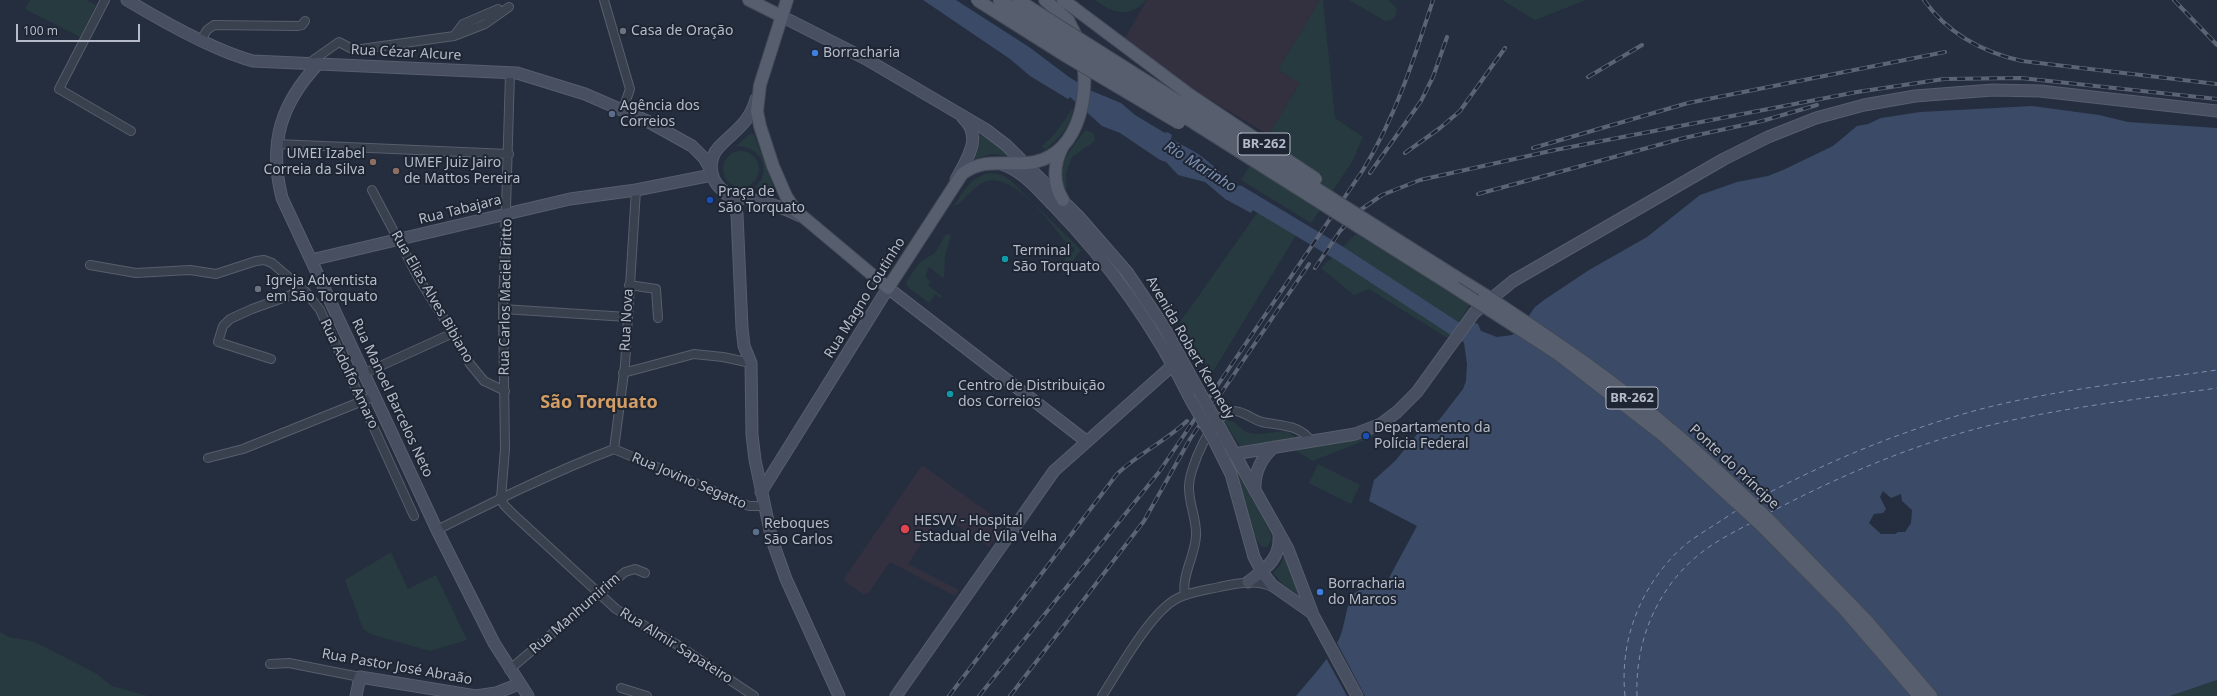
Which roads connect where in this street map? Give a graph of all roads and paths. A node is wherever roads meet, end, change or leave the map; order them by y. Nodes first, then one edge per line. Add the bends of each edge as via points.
1 (105, 0) edge
2 (127, 0) edge
3 (604, 0) edge
4 (749, 0) edge
5 (787, 0) edge
6 (978, 0) edge
7 (999, 0) edge
8 (1018, 0) edge
9 (1045, 0) edge
10 (1063, 0) edge
11 (142, 4) edge
12 (509, 6) dead end
13 (498, 9) dead end
14 (781, 16) junction
15 (305, 22) dead end
16 (454, 36) junction
17 (202, 40) junction
18 (314, 63) junction
19 (510, 73) junction
20 (758, 93) junction
21 (623, 109) junction
22 (2217, 111) edge
23 (962, 116) junction
24 (131, 131) dead end
25 (684, 142) junction
26 (277, 144) junction
27 (721, 145) junction
28 (1062, 147) junction
29 (509, 154) junction
30 (992, 162) junction
31 (1026, 164) junction
32 (712, 172) junction
33 (954, 184) junction
34 (372, 190) dead end
35 (636, 190) junction
36 (724, 192) junction
37 (1310, 197) junction
38 (1063, 200) junction
39 (507, 214) junction
40 (802, 216) junction
41 (398, 240) junction
42 (310, 260) junction
43 (90, 265) dead end
44 (1456, 277) junction
45 (629, 285) junction
46 (300, 287) junction
47 (888, 288) junction
48 (1479, 304) junction
49 (503, 309) junction
50 (627, 317) junction
51 (658, 318) dead end
52 (453, 333) junction
53 (271, 359) dead end
54 (751, 363) junction
55 (1173, 365) junction
56 (365, 373) junction
57 (623, 373) junction
58 (505, 391) junction
59 (375, 396) junction
60 (362, 401) junction
61 (1086, 441) junction
62 (1311, 441) junction
63 (1274, 447) junction
64 (614, 449) junction
65 (1234, 454) junction
66 (208, 458) dead end
67 (761, 492) junction
68 (1255, 492) junction
69 (501, 498) junction
70 (489, 504) junction
71 (764, 506) junction
72 (510, 511) junction
73 (414, 516) dead end
74 (437, 530) junction
75 (1279, 534) junction
76 (1262, 572) junction
77 (645, 573) dead end
78 (1248, 582) junction
79 (1279, 590) junction
80 (599, 594) junction
81 (1185, 595) junction
82 (1314, 616) junction
83 (270, 664) dead end
84 (510, 670) junction
85 (360, 677) junction
86 (519, 684) junction
87 (622, 688) dead end
88 (430, 693) edge
89 (356, 696) edge
90 (528, 696) edge
91 (647, 696) edge
92 (754, 696) edge
93 (839, 696) edge
94 (896, 696) edge
95 (1102, 696) edge
96 (1357, 696) edge
97 (1919, 696) edge
98 (1931, 696) edge

1 - 24 street via 59,90
2 - 11 street, Rua Cézar Alcure
3 - 21 street via 630,89
4 - 14 main road, Avenida Robert Kennedy
5 - 14 main road
6 - 37 main road, BR-262, bridge via 1115,86
7 - 37 main road, bridge
8 - 44 main road, bridge
9 - 28 main road via 1063,14 1072,27 1081,48 1085,70 1080,114
10 - 44 main road, BR-262, bridge via 1190,95
11 - 17 street, Rua Cézar Alcure
12 - 16 street, Rua Manoel Barcelos Neto via 485,24
13 - 16 street via 463,24
14 - 20 main road
14 - 23 street, Avenida Robert Kennedy via 866,59
15 - 17 street via 298,26 214,25 207,30
16 - 18 street, Rua Manoel Barcelos Neto via 354,50 339,42
17 - 18 street, Rua Cézar Alcure via 235,56 253,61
18 - 19 street, Rua Cézar Alcure
18 - 26 street, Rua Manoel Barcelos Neto via 282,118
19 - 21 street, Rua Cézar Alcure via 556,84
19 - 29 street, Rua Carlos Maciel Britto
20 - 27 street via 753,109 744,124
20 - 40 main road via 758,120 767,149 786,196
21 - 25 street, Rua Cézar Alcure
22 - 48 street via 2017,90 1966,91 1916,96 1836,112 1768,137 1724,159 1546,261
23 - 31 street, Avenida Robert Kennedy via 996,137
23 - 33 street, Rua Magno Coutinho via 972,130 973,144
25 - 27 street, Rua Cézar Alcure via 704,147
25 - 32 street, Rua Cézar Alcure via 698,152
26 - 29 street
26 - 42 street, Rua Manoel Barcelos Neto via 277,171 282,198
27 - 32 street via 712,158
28 - 31 main road via 1048,157
28 - 38 main road via 1056,160 1055,174 1057,188
29 - 39 street, Rua Carlos Maciel Britto
30 - 31 main road
30 - 33 main road via 973,166
30 - 55 street, Avenida Robert Kennedy via 1011,167 1023,176 1087,241 1132,298
31 - 38 street, Avenida Robert Kennedy
32 - 35 street, Rua Tabajara
32 - 36 street, Rua Cézar Alcure
33 - 47 main road, Rua Magno Coutinho
34 - 41 street, Rua Elias Alves Bibiano
35 - 39 street, Rua Tabajara via 570,199
35 - 45 street, Rua Nova
36 - 40 street via 774,205
36 - 54 street, Rua Cézar Alcure via 731,199 737,214 742,328 744,346
37 - 48 main road, bridge
38 - 65 street, Avenida Robert Kennedy, bridge via 1111,253 1141,292 1184,362
39 - 41 street, Rua Tabajara
39 - 49 street, Rua Carlos Maciel Britto
40 - 47 main road
41 - 42 street, Rua Tabajara
41 - 52 street, Rua Elias Alves Bibiano
42 - 56 street, Rua Manoel Barcelos Neto
43 - 46 street, Rua Adolfo Amaro via 136,274 195,270 216,274 264,260 272,262
44 - 48 main road, BR-262
45 - 50 street, Rua Nova
45 - 51 street via 656,289
46 - 53 street via 291,295 230,319 222,329 218,342
46 - 60 street, Rua Adolfo Amaro via 320,310
47 - 61 street
47 - 67 street, Rua Magno Coutinho
48 - 62 street via 1448,352 1417,392 1385,421 1364,431
48 - 97 main road, Ponte do Príncipe / BR-262, bridge via 1586,375 1690,458 1810,573
48 - 98 main road, Ponte do Príncipe / BR-262, bridge via 1591,367 1696,451 1821,572 1880,635
49 - 50 street
49 - 58 street, Rua Carlos Maciel Britto
50 - 57 street, Rua Nova
52 - 56 street
52 - 58 street, Rua Elias Alves Bibiano via 479,376 490,385
54 - 57 street via 694,354
54 - 67 street via 752,435
55 - 61 street
55 - 76 street, Avenida Robert Kennedy, bridge via 1231,474 1254,557
56 - 59 street, Rua Manoel Barcelos Neto
57 - 64 street, Rua Nova
58 - 69 street, Rua Carlos Maciel Britto via 505,449
59 - 60 street
59 - 74 street, Rua Manoel Barcelos Neto
60 - 66 street via 243,449
60 - 73 street, Rua Adolfo Amaro
61 - 94 street via 1047,480
62 - 63 street
62 - 81 street via 1297,428 1256,421 1238,412 1226,413 1220,418 1200,450 1190,476 1189,495 1197,531 1184,586
63 - 65 street
63 - 68 street via 1259,466 1255,478
64 - 69 street
64 - 71 street, Rua Jovino Segatto via 749,506
65 - 68 street, Avenida Robert Kennedy
67 - 71 street
68 - 75 street
69 - 70 street
69 - 72 street
70 - 72 street via 502,506
70 - 74 street
71 - 93 street via 772,540 786,579
72 - 80 street, Rua Almir Sapateiro
74 - 84 street, Rua Manoel Barcelos Neto
75 - 76 street via 1276,556
75 - 82 street via 1288,549
76 - 78 street
76 - 79 street, Avenida Robert Kennedy
77 - 80 street, Rua Manhumirim via 635,569 627,570
78 - 79 street
78 - 81 street
79 - 82 street, Avenida Robert Kennedy
80 - 84 street, Rua Manhumirim
80 - 92 street, Rua Almir Sapateiro via 622,613 676,644
81 - 95 street via 1166,606 1146,630
82 - 96 street
83 - 85 street, Rua Pastor José Abraão via 289,663
84 - 86 street, Rua Manoel Barcelos Neto
85 - 88 street, Rua Pastor José Abraão
85 - 89 street
86 - 88 street, Rua Pastor José Abraão via 485,696
86 - 90 street, Rua Manoel Barcelos Neto
87 - 91 street

